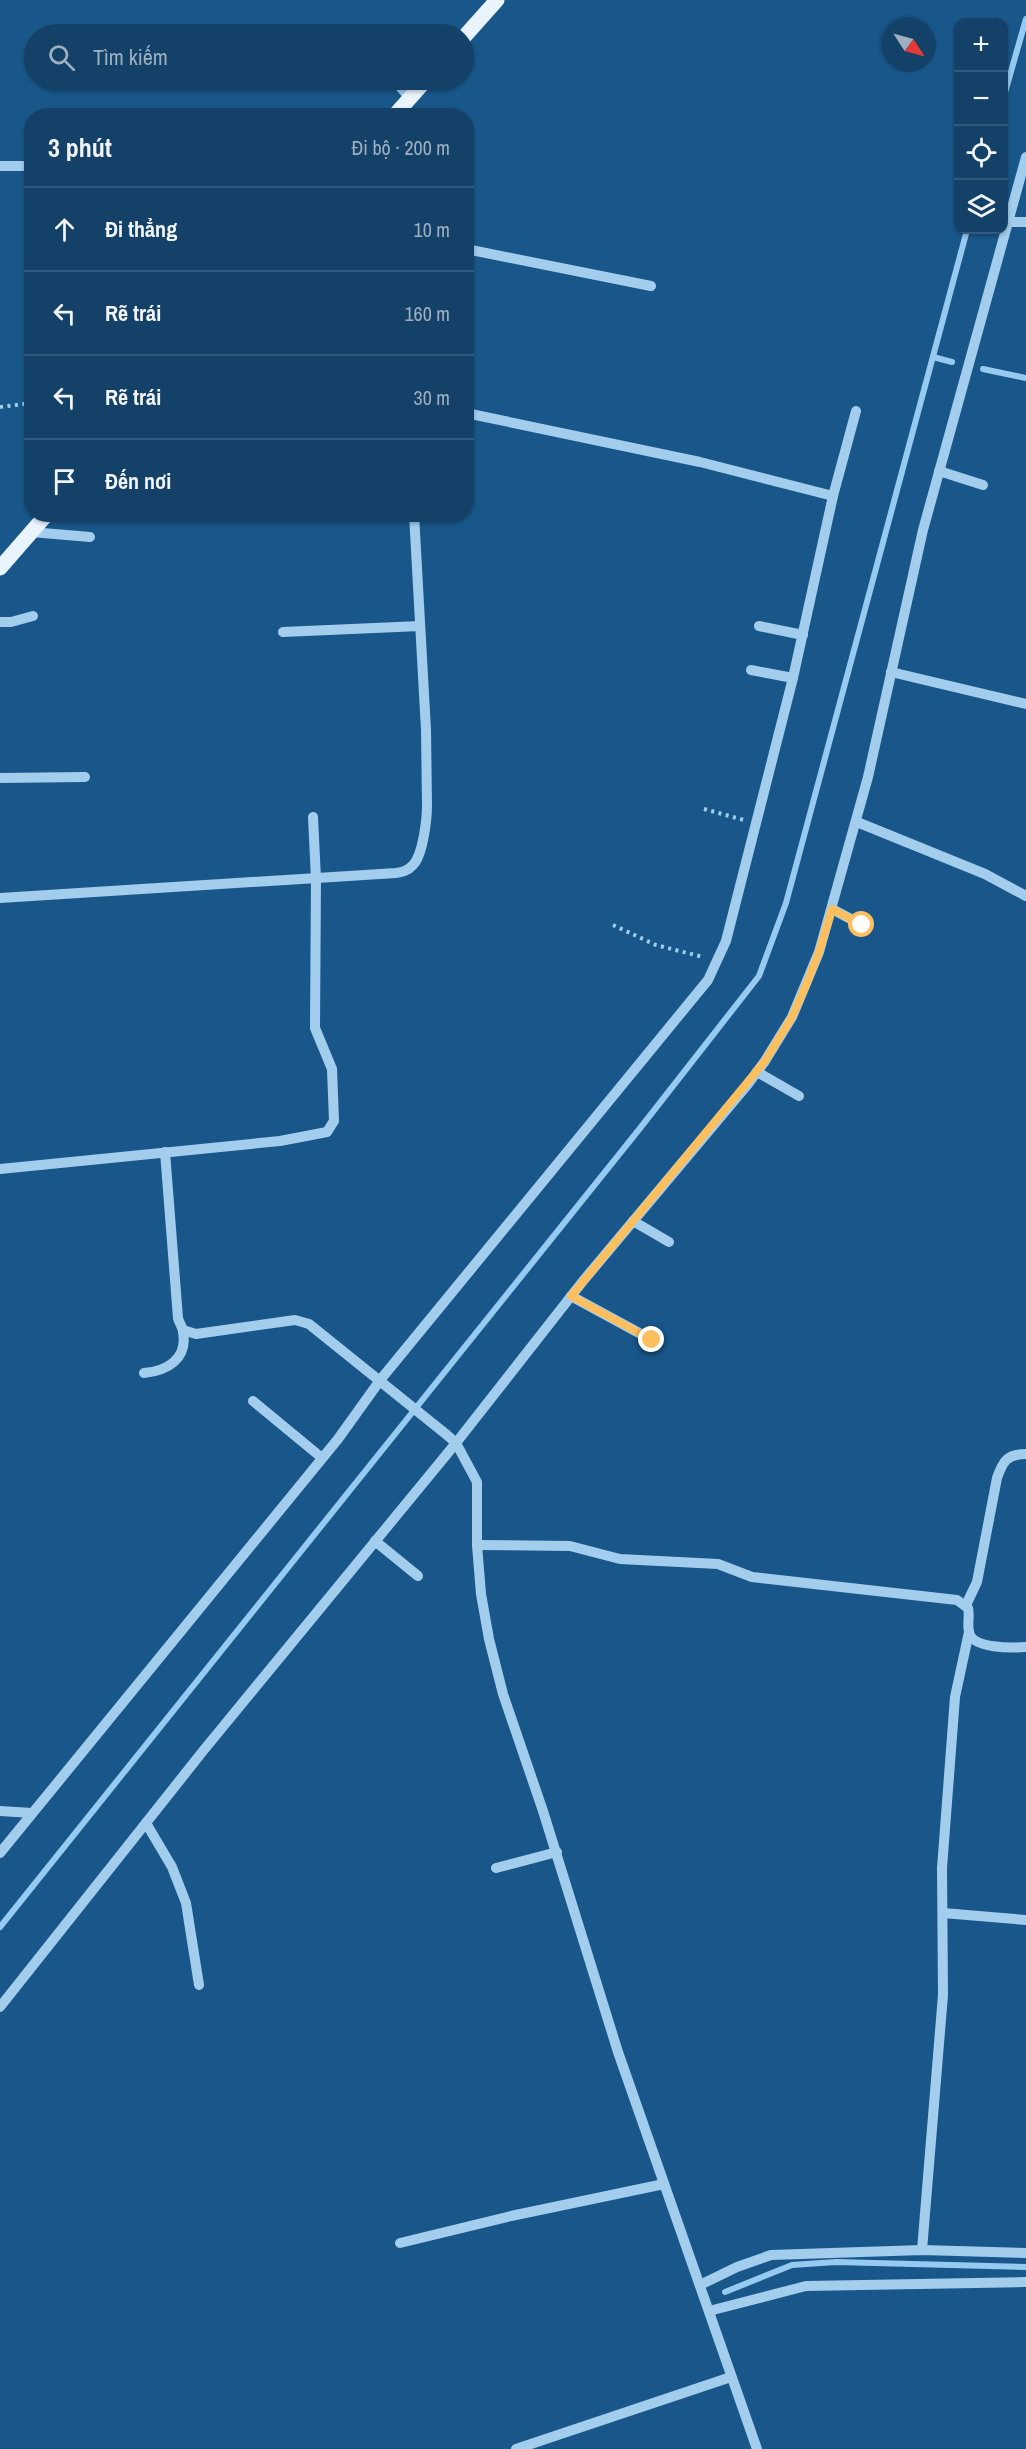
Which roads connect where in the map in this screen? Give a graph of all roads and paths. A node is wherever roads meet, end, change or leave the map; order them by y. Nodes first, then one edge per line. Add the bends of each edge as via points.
1 (497, 0) edge
2 (474, 26) edge
3 (403, 90) edge
4 (417, 90) edge
5 (410, 98) junction
6 (401, 108) edge
7 (1026, 158) edge
8 (0, 166) edge
9 (24, 166) edge
10 (1008, 219) edge
11 (1008, 222) edge
12 (1026, 222) edge
13 (1004, 234) edge
14 (474, 251) edge
15 (651, 286) dead end
16 (24, 404) edge
17 (0, 407) edge
18 (856, 411) dead end
19 (474, 415) edge
20 (939, 471) junction
21 (983, 485) dead end
22 (833, 496) junction
23 (40, 522) edge
24 (414, 522) edge
25 (31, 532) junction
26 (90, 537) dead end
27 (0, 568) edge
28 (33, 616) dead end
29 (0, 622) edge
30 (420, 626) junction
31 (759, 626) dead end
32 (283, 632) dead end
33 (803, 635) junction
34 (751, 670) dead end
35 (891, 672) junction
36 (793, 678) junction
37 (1026, 704) edge
38 (84, 777) dead end
39 (0, 778) edge
40 (704, 809) dead end
41 (313, 817) dead end
42 (856, 822) junction
43 (756, 823) junction
44 (315, 879) junction
45 (1026, 896) edge
46 (0, 898) edge
47 (832, 909) junction
48 (613, 925) dead end
49 (862, 925) dead end
50 (718, 961) junction
51 (757, 1072) junction
52 (799, 1096) dead end
53 (165, 1152) junction
54 (0, 1169) edge
55 (633, 1221) junction
56 (669, 1242) dead end
57 (571, 1296) junction
58 (183, 1330) junction
59 (652, 1340) dead end
60 (144, 1373) dead end
61 (385, 1382) junction
62 (253, 1401) dead end
63 (456, 1443) junction
64 (1026, 1454) edge
65 (322, 1458) junction
66 (375, 1541) junction
67 (477, 1545) junction
68 (418, 1576) dead end
69 (966, 1605) junction
70 (969, 1632) junction
71 (1026, 1647) edge
72 (0, 1811) edge
73 (32, 1813) junction
74 (146, 1823) junction
75 (557, 1852) junction
76 (0, 1853) edge
77 (496, 1868) dead end
78 (943, 1913) junction
79 (1026, 1920) edge
80 (199, 1985) dead end
81 (0, 2007) edge
82 (664, 2184) junction
83 (400, 2243) dead end
84 (922, 2250) junction
85 (1026, 2253) edge
86 (1026, 2282) edge
87 (700, 2285) junction
88 (709, 2311) junction
89 (731, 2377) junction
90 (516, 2449) edge
91 (757, 2449) edge

1 - 2 main road
3 - 5 street
4 - 5 main road
5 - 6 main road
7 - 10 street
8 - 9 street
11 - 12 street
13 - 20 street
14 - 15 street
16 - 17 path
18 - 22 street
19 - 22 street via 700,462
20 - 21 street
20 - 35 street
22 - 33 street
23 - 25 main road
24 - 30 street
25 - 26 street
25 - 27 main road
28 - 29 street
30 - 32 street
30 - 44 street via 427,817 418,857 404,872
31 - 33 street
33 - 36 street
34 - 36 street
35 - 37 street
35 - 42 street
36 - 43 street
38 - 39 street
40 - 43 path
41 - 44 street
42 - 45 street via 985,874
42 - 47 street
43 - 50 street
44 - 46 street
44 - 53 street via 315,1028 332,1069 332,1128 280,1141
47 - 49 street
47 - 51 street via 792,1017
48 - 50 path via 656,945
50 - 61 street via 696,995
51 - 52 street
51 - 55 street
53 - 54 street
53 - 58 street via 178,1318
55 - 56 street
55 - 57 street
57 - 59 street
57 - 63 street
58 - 60 street via 182,1352 177,1361 158,1372
58 - 61 street via 196,1334 302,1321 318,1329
61 - 63 street
61 - 65 street
62 - 65 street
63 - 66 street
63 - 67 street via 477,1482
64 - 69 street via 1013,1454 1003,1462 977,1582
65 - 73 street
66 - 68 street
66 - 74 street
67 - 69 street via 570,1546 620,1559 718,1564 752,1577 957,1600
67 - 75 street via 481,1594 503,1694
69 - 70 street
70 - 71 street via 984,1644
70 - 78 street via 955,1697 942,1868
72 - 73 street
73 - 76 street
74 - 80 street via 172,1868 186,1903
74 - 81 street
75 - 77 street
75 - 82 street via 618,2052
78 - 79 street
78 - 84 street via 944,1995
82 - 83 street
82 - 87 street
84 - 85 street
84 - 87 street via 771,2255
86 - 88 street via 806,2286
87 - 88 street
88 - 89 street
89 - 90 street
89 - 91 street

